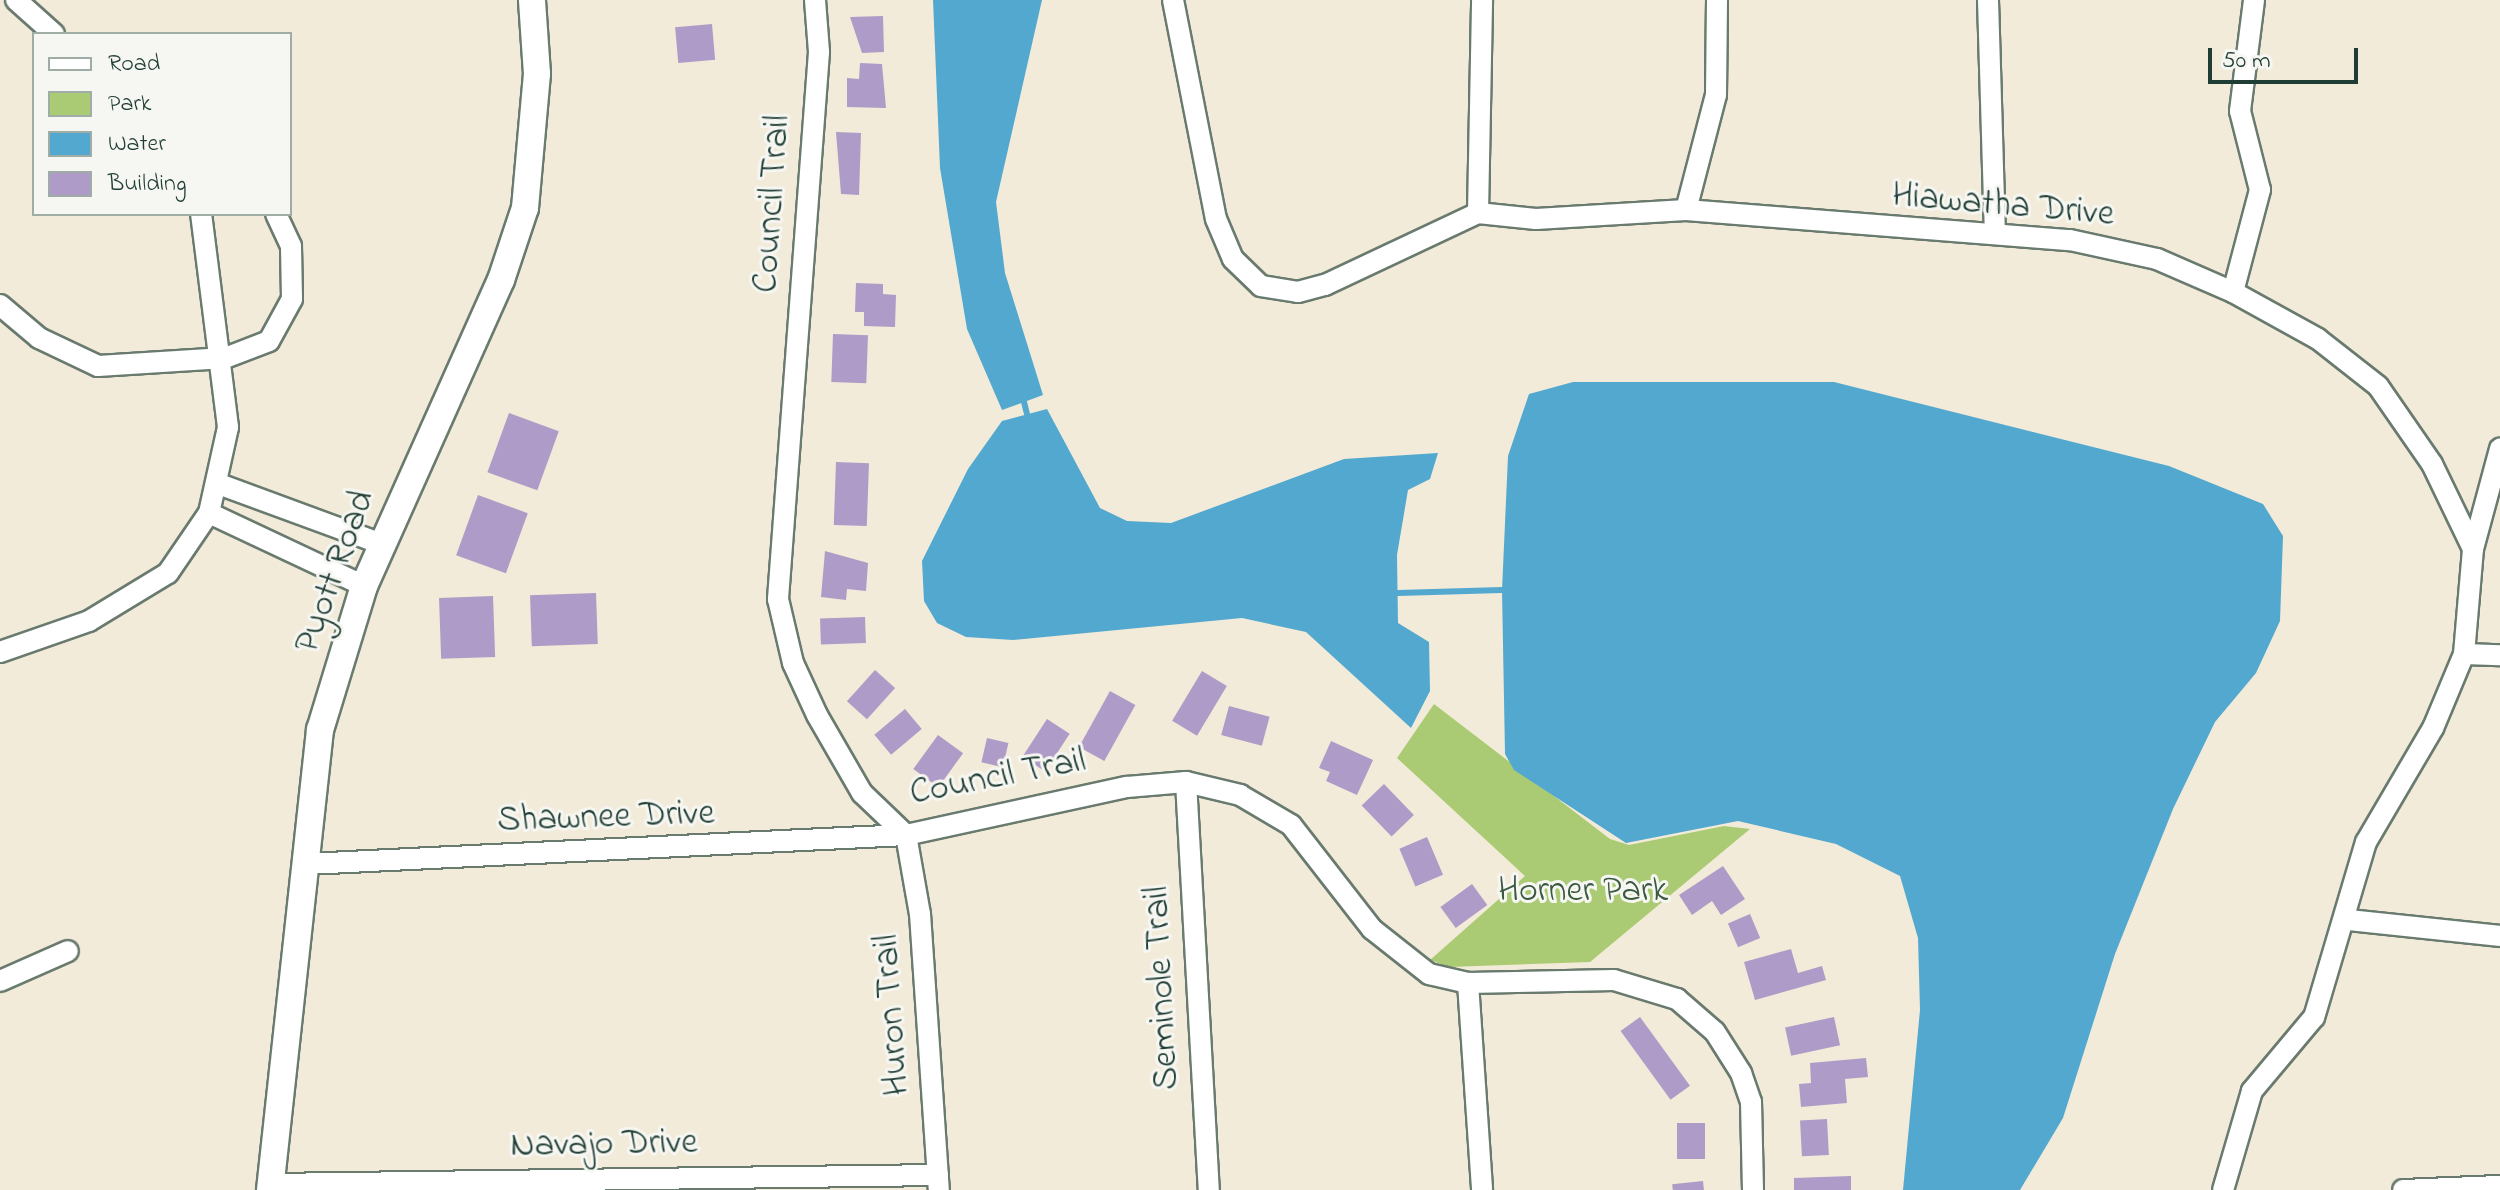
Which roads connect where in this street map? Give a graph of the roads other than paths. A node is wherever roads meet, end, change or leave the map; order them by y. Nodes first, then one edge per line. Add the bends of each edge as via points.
1 (16, 0) edge
2 (532, 0) edge
3 (815, 0) edge
4 (1173, 0) edge
5 (1482, 0) edge
6 (1717, 0) edge
7 (1988, 0) edge
8 (2254, 0) edge
9 (52, 32) edge
10 (1686, 210) junction
11 (1478, 213) junction
12 (201, 216) edge
13 (277, 216) edge
14 (1995, 234) junction
15 (2233, 292) junction
16 (0, 305) edge
17 (225, 358) junction
18 (2500, 449) edge
19 (216, 483) junction
20 (209, 513) junction
21 (382, 544) junction
22 (2473, 549) junction
23 (364, 586) junction
24 (0, 652) edge
25 (2464, 654) junction
26 (2500, 655) edge
27 (1186, 782) junction
28 (906, 835) junction
29 (307, 864) junction
30 (2349, 920) junction
31 (2500, 936) edge
32 (68, 951) dead end
33 (0, 981) edge
34 (1468, 983) junction
35 (939, 1182) edge
36 (2500, 1186) edge
37 (270, 1187) edge
38 (1209, 1190) edge
39 (1482, 1190) edge
40 (1753, 1190) edge
41 (2223, 1190) edge
42 (2403, 1190) edge

1 - 9 street
2 - 21 street, Pyott Road via 537,74 525,208 501,280
3 - 28 street, Council Trail via 819,52 778,599 793,663 817,715 862,793
4 - 11 street via 1200,159 1216,219 1246,276 1281,292 1325,285
5 - 11 street
6 - 10 street via 1716,95
7 - 14 street
8 - 15 street via 2240,111 2260,190
10 - 11 street, Hiawatha Drive via 1536,219
10 - 14 street, Hiawatha Drive
12 - 17 street
13 - 17 street via 291,246 292,299 269,341
14 - 15 street, Hiawatha Drive via 2131,252
15 - 22 street, Hiawatha Drive via 2318,339 2378,386 2432,464
16 - 17 street via 39,338 98,366
17 - 19 street via 228,427
18 - 22 street
19 - 20 street
19 - 21 street
20 - 23 street
20 - 24 street via 168,573 89,621
21 - 23 street, Pyott Road
22 - 25 street
23 - 29 street, Pyott Road via 320,730
25 - 26 street
25 - 30 street via 2433,728 2366,842
27 - 28 street, Council Trail via 1127,787
27 - 34 street, Council Trail via 1240,795 1291,825 1372,929 1429,974
27 - 38 street, Seminole Trail
28 - 29 street, Shawnee Drive
28 - 35 street, Huron Trail via 920,914
29 - 37 street, Pyott Road
30 - 31 street
30 - 41 street via 2314,1017 2252,1091
32 - 33 street
34 - 39 street
34 - 40 street, Council Trail via 1614,980 1656,990 1696,1013 1729,1052 1751,1102
35 - 37 street, Navajo Drive
36 - 42 street

